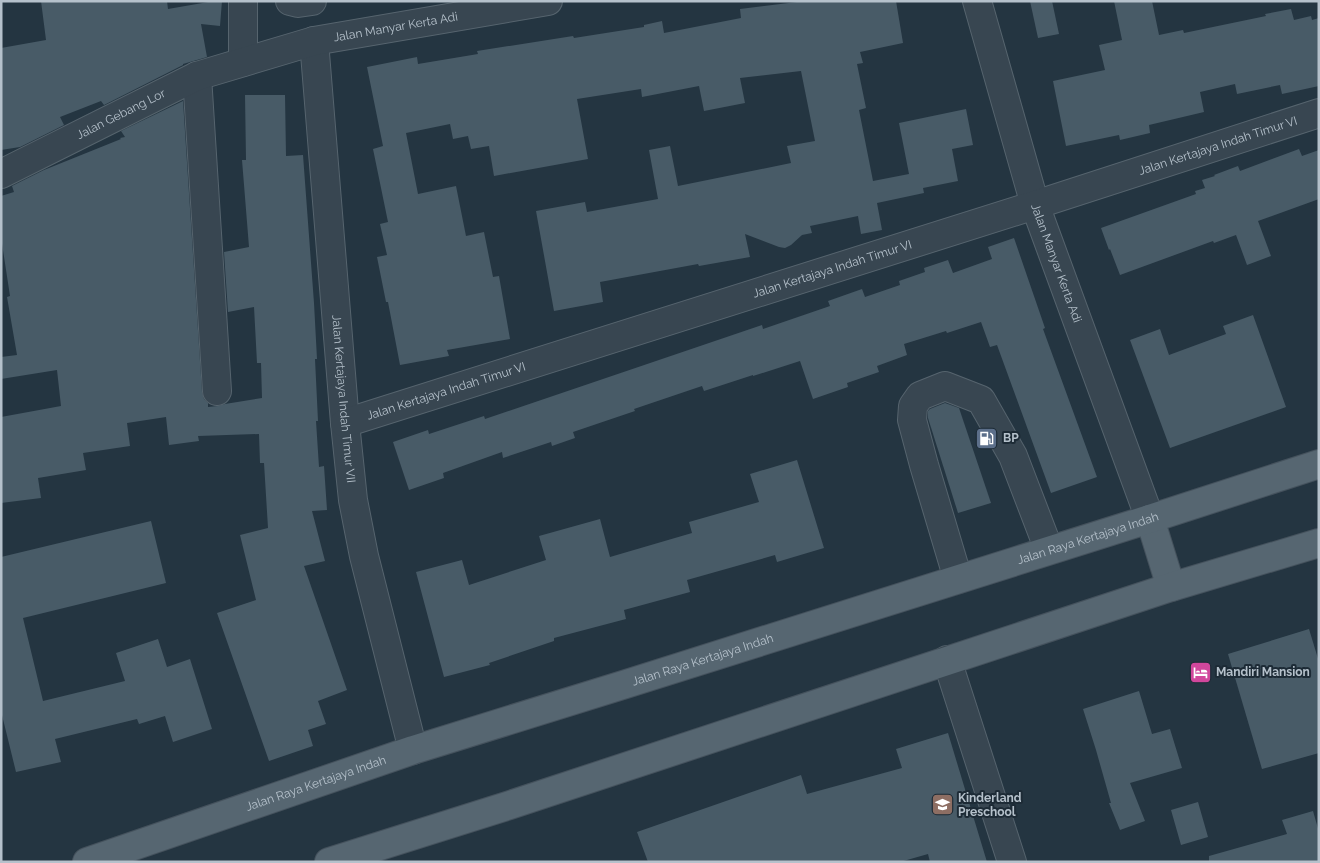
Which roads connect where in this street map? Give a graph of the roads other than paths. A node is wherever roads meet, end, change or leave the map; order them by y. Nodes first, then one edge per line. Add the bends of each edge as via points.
1 (242, 1) edge
2 (290, 1) edge
3 (312, 1) edge
4 (548, 1) edge
5 (977, 1) edge
6 (314, 41) junction
7 (243, 62) junction
8 (197, 76) junction
9 (1319, 113) edge
10 (1, 174) edge
11 (1035, 206) junction
12 (216, 391) dead end
13 (345, 423) junction
14 (1319, 464) edge
15 (1150, 519) junction
16 (1319, 543) edge
17 (1049, 550) junction
18 (958, 579) junction
19 (1171, 587) junction
20 (947, 660) junction
21 (413, 750) junction
22 (87, 862) edge
23 (329, 862) edge
24 (1012, 862) edge

1 - 7 street
2 - 3 street
4 - 6 street, Jalan Manyar Kerta Adi
5 - 11 street, Jalan Manyar Kerta Adi
6 - 7 street, Jalan Manyar Kerta Adi
6 - 13 street, Jalan Kertajaya Indah Timur VII
7 - 8 street, Jalan Gebang Lor
8 - 10 street, Jalan Gebang Lor
8 - 12 street
9 - 11 street, Jalan Kertajaya Indah Timur VI
11 - 13 street, Jalan Kertajaya Indah Timur VI
11 - 15 street, Jalan Manyar Kerta Adi
13 - 21 street, Jalan Kertajaya Indah Timur VII via 353,500 364,556
14 - 15 main road, Jalan Raya Kertajaya Indah
15 - 17 main road, Jalan Raya Kertajaya Indah
15 - 19 main road
16 - 19 main road
17 - 18 main road, Jalan Raya Kertajaya Indah
17 - 18 street via 1013,456 981,400 945,386 920,396 913,406 912,420
18 - 21 main road, Jalan Raya Kertajaya Indah
19 - 20 main road
20 - 23 main road
20 - 24 street
21 - 22 main road, Jalan Raya Kertajaya Indah

